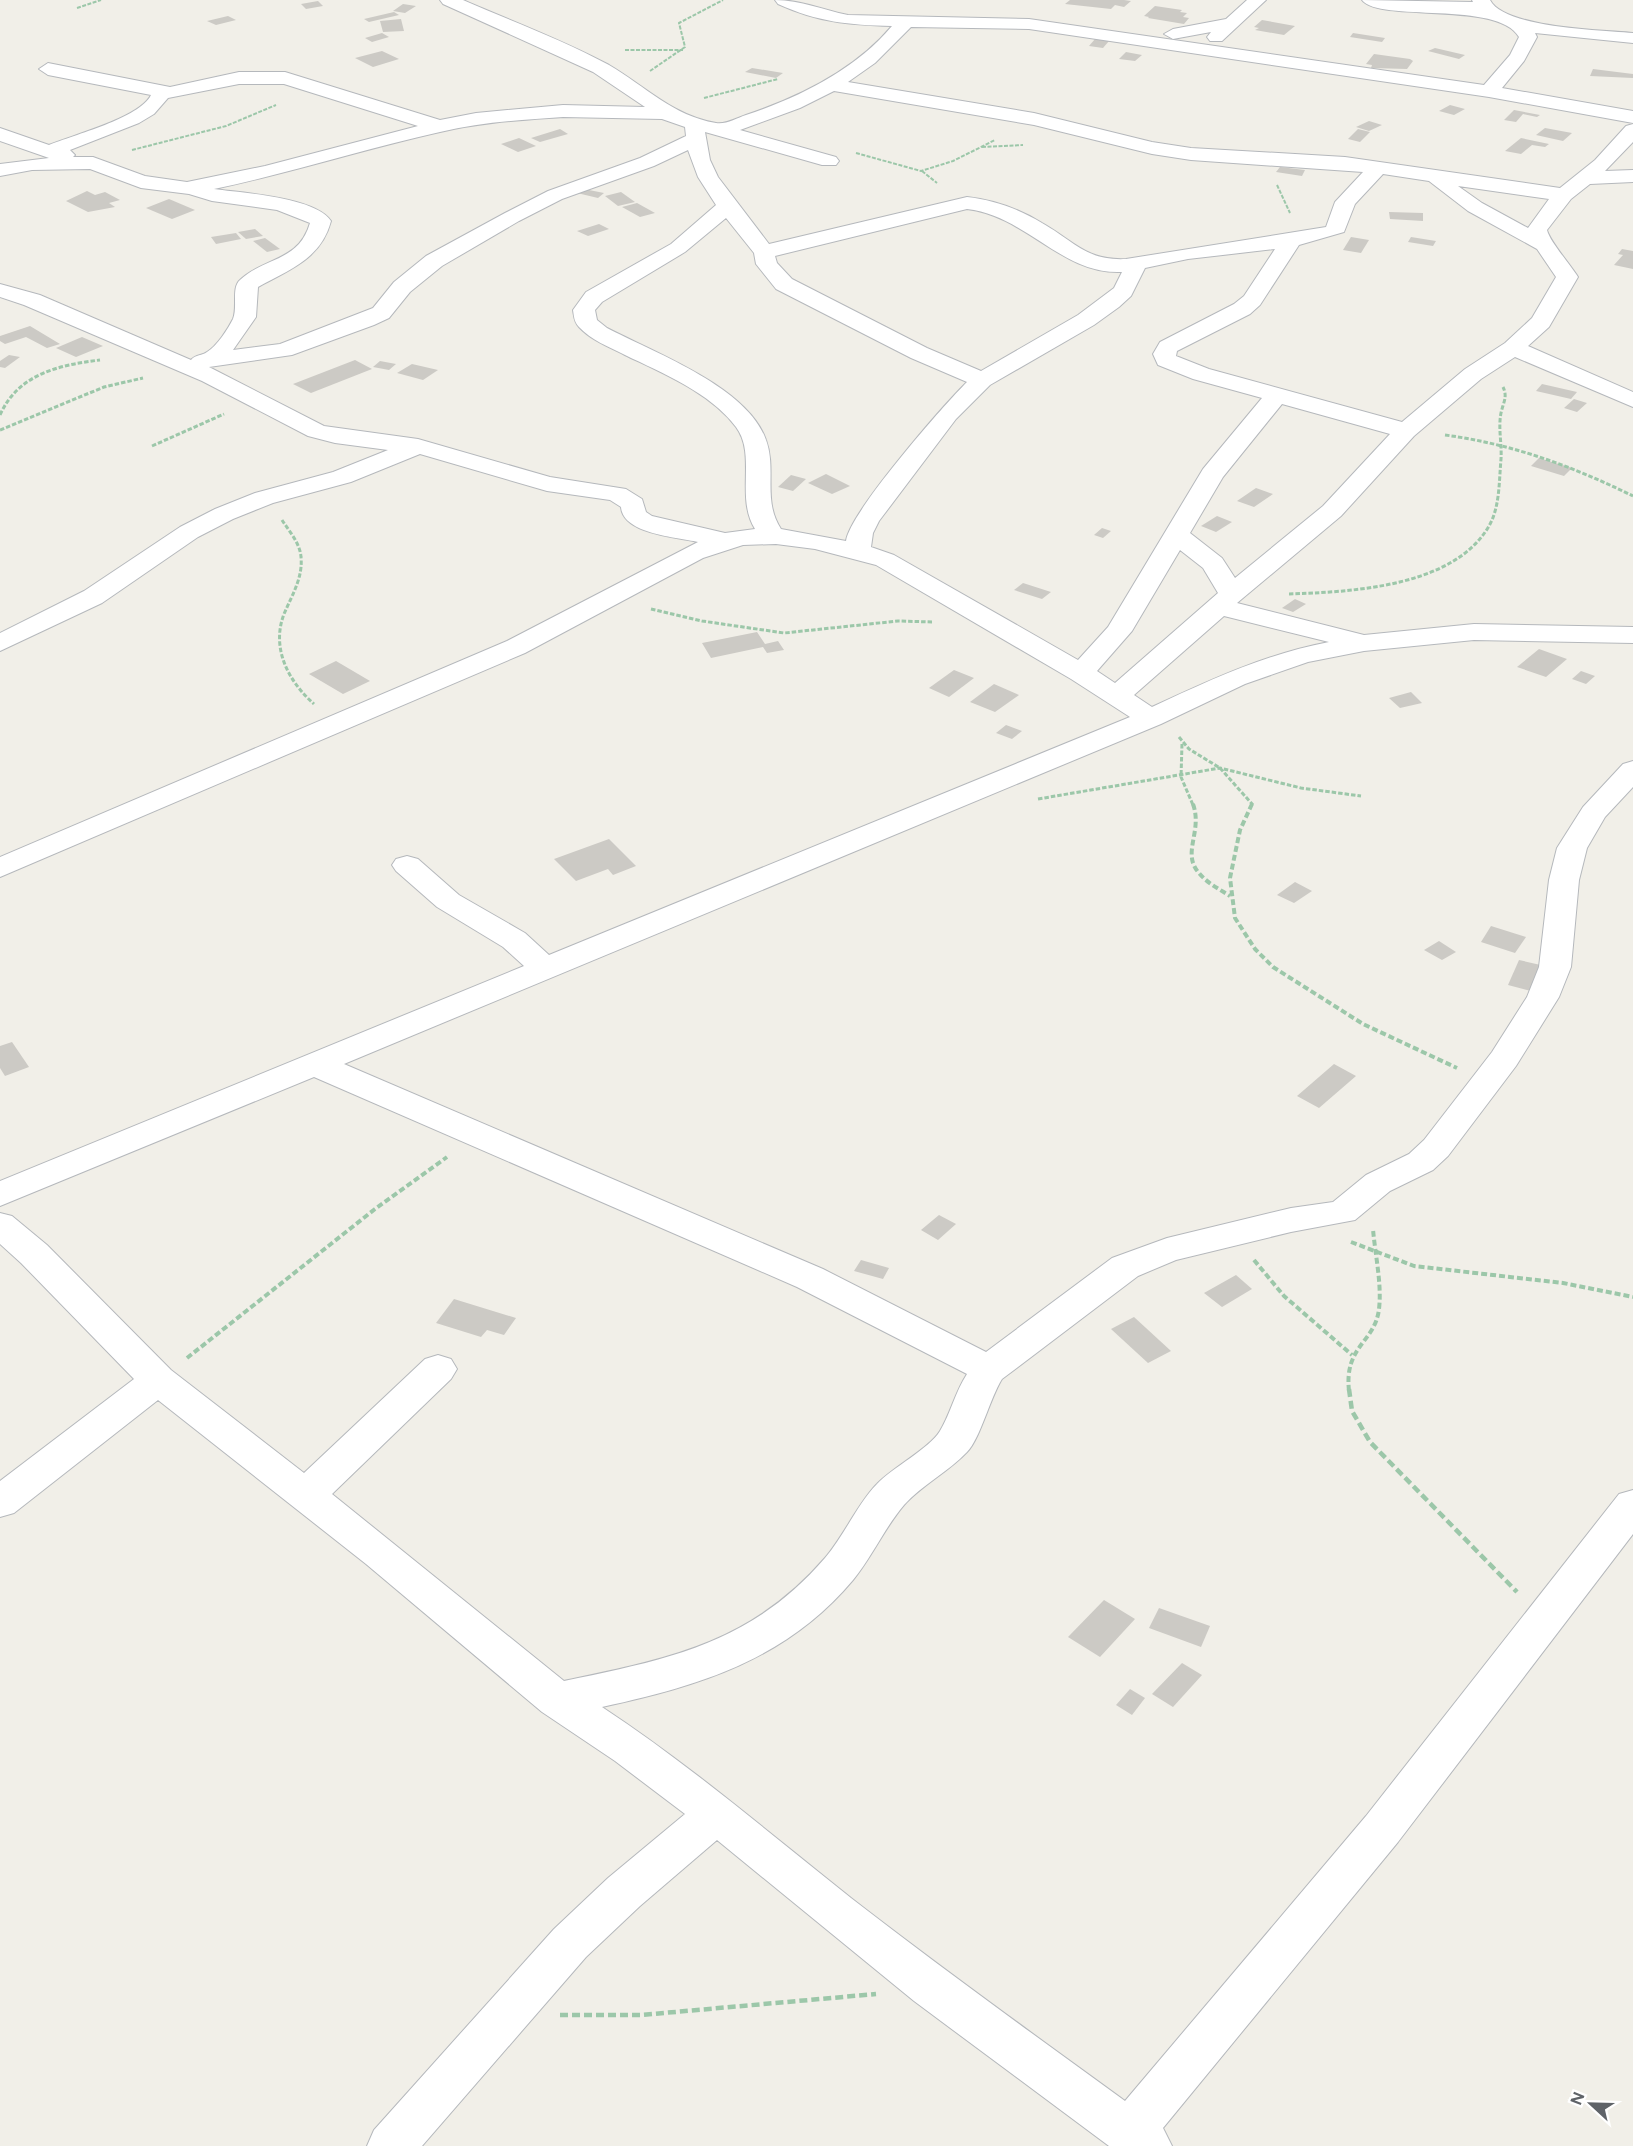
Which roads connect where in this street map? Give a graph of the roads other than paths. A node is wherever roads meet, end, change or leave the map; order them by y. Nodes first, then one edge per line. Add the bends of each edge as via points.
1 (448, 0) edge
2 (784, 0) edge
3 (1257, 0) edge
4 (1371, 0) edge
5 (852, 2) dead end
6 (1482, 4) edge
7 (914, 21) junction
8 (1231, 23) junction
9 (1519, 24) junction
10 (1120, 37) junction
11 (1633, 38) edge
12 (1205, 48) junction
13 (48, 69) dead end
14 (628, 85) junction
15 (832, 85) junction
16 (1489, 91) junction
17 (161, 92) junction
18 (608, 110) junction
19 (662, 111) junction
20 (1633, 117) edge
21 (439, 126) junction
22 (701, 132) junction
23 (0, 134) edge
24 (1629, 142) edge
25 (50, 152) junction
26 (84, 160) junction
27 (829, 161) dead end
28 (1378, 168) junction
29 (0, 170) edge
30 (1633, 176) edge
31 (1435, 178) junction
32 (1584, 178) junction
33 (187, 188) junction
34 (1564, 195) junction
35 (729, 204) junction
36 (1300, 239) junction
37 (1542, 244) junction
38 (765, 252) junction
39 (1140, 262) junction
40 (0, 290) edge
41 (1513, 348) junction
42 (195, 365) junction
43 (982, 380) junction
44 (1278, 394) junction
45 (1633, 400) edge
46 (1406, 431) junction
47 (418, 446) junction
48 (473, 461) junction
49 (375, 464) junction
50 (1177, 535) junction
51 (773, 537) junction
52 (725, 541) junction
53 (858, 550) junction
54 (1226, 601) junction
55 (1633, 614) edge
56 (1565, 632) junction
57 (1633, 634) edge
58 (0, 643) edge
59 (1364, 643) junction
60 (1081, 673) junction
61 (1116, 697) junction
62 (1161, 712) junction
63 (1633, 770) edge
64 (407, 865) dead end
65 (0, 868) edge
66 (546, 969) junction
67 (312, 1063) junction
68 (0, 1194) edge
69 (0, 1225) edge
70 (438, 1369) dead end
71 (989, 1369) junction
72 (158, 1380) junction
73 (305, 1495) junction
74 (0, 1502) edge
75 (1633, 1505) edge
76 (557, 1700) junction
77 (717, 1814) junction
78 (1139, 2139) edge
79 (391, 2146) edge

1 - 14 street
2 - 7 street via 832,18
3 - 8 street
4 - 6 street via 1418,6
5 - 7 street
6 - 9 street
7 - 10 street via 1004,14
7 - 15 street
8 - 10 street via 1188,32
8 - 12 street
9 - 11 street
9 - 16 street via 1526,28 1528,37 1518,57
10 - 12 street
12 - 16 street
13 - 17 street
14 - 18 street
14 - 19 street
15 - 22 street
15 - 28 street via 1034,119 1152,148
16 - 20 street
17 - 21 street via 182,92 239,78 285,78
17 - 25 street via 157,104 141,116
18 - 19 street
18 - 21 street via 518,114
19 - 22 street
21 - 33 street via 299,164
22 - 27 street
22 - 35 street via 700,161
22 - 42 street via 639,166 555,195 434,261 402,287 381,313 366,320 291,348
23 - 25 street
24 - 32 street
25 - 26 street
26 - 29 street
26 - 33 street via 141,182
28 - 31 street
28 - 36 street via 1345,202 1337,228
30 - 32 street
31 - 34 street
31 - 37 street via 1475,207
32 - 34 street
33 - 42 street via 289,208 321,221 319,231 296,259 249,284 247,316
34 - 37 street via 1537,230
35 - 38 street
35 - 51 street via 678,248 594,297 584,310 586,322 599,333 698,386 748,424 755,438 759,465 755,487 761,520
36 - 39 street
36 - 44 street via 1247,304 1214,325 1178,340 1164,354 1171,364 1181,368
37 - 41 street via 1567,277 1541,321
38 - 39 street via 968,203 982,204 1022,219 1089,262
38 - 43 street via 767,264 784,284 919,353
39 - 43 street via 1123,291 1111,302
40 - 42 street
41 - 45 street
41 - 46 street via 1473,374
42 - 47 street via 292,420 335,436
43 - 53 street via 948,414 889,487 860,533
44 - 46 street
44 - 50 street via 1212,474
46 - 54 street via 1332,511
47 - 48 street
47 - 49 street
48 - 49 street via 442,465
48 - 52 street via 547,484 617,494 633,504 634,514 643,522
49 - 58 street via 326,483 264,498 189,532 93,597
50 - 54 street via 1213,563
50 - 60 street via 1119,631
51 - 52 street
51 - 53 street
52 - 65 street via 694,552 516,647
53 - 60 street via 908,572
54 - 59 street
54 - 61 street
55 - 56 street
56 - 57 street
56 - 59 street via 1474,632
59 - 62 street via 1302,654 1235,678
60 - 61 street
61 - 62 street
62 - 66 street
63 - 71 street via 1593,813 1572,848 1564,880 1555,967 1543,997 1487,1080 1421,1162 1378,1183 1343,1212 1291,1220 1167,1250 1125,1267
64 - 66 street via 448,901 514,939
66 - 67 street
67 - 68 street
67 - 71 street via 810,1278
69 - 72 street via 34,1254
70 - 73 street
71 - 76 street via 973,1395 955,1441 890,1495 838,1569 788,1617 749,1644 704,1664
72 - 73 street
72 - 74 street
73 - 76 street via 482,1635
75 - 78 street
76 - 77 street via 630,1748
77 - 78 street via 930,1986
77 - 79 street via 570,1943

